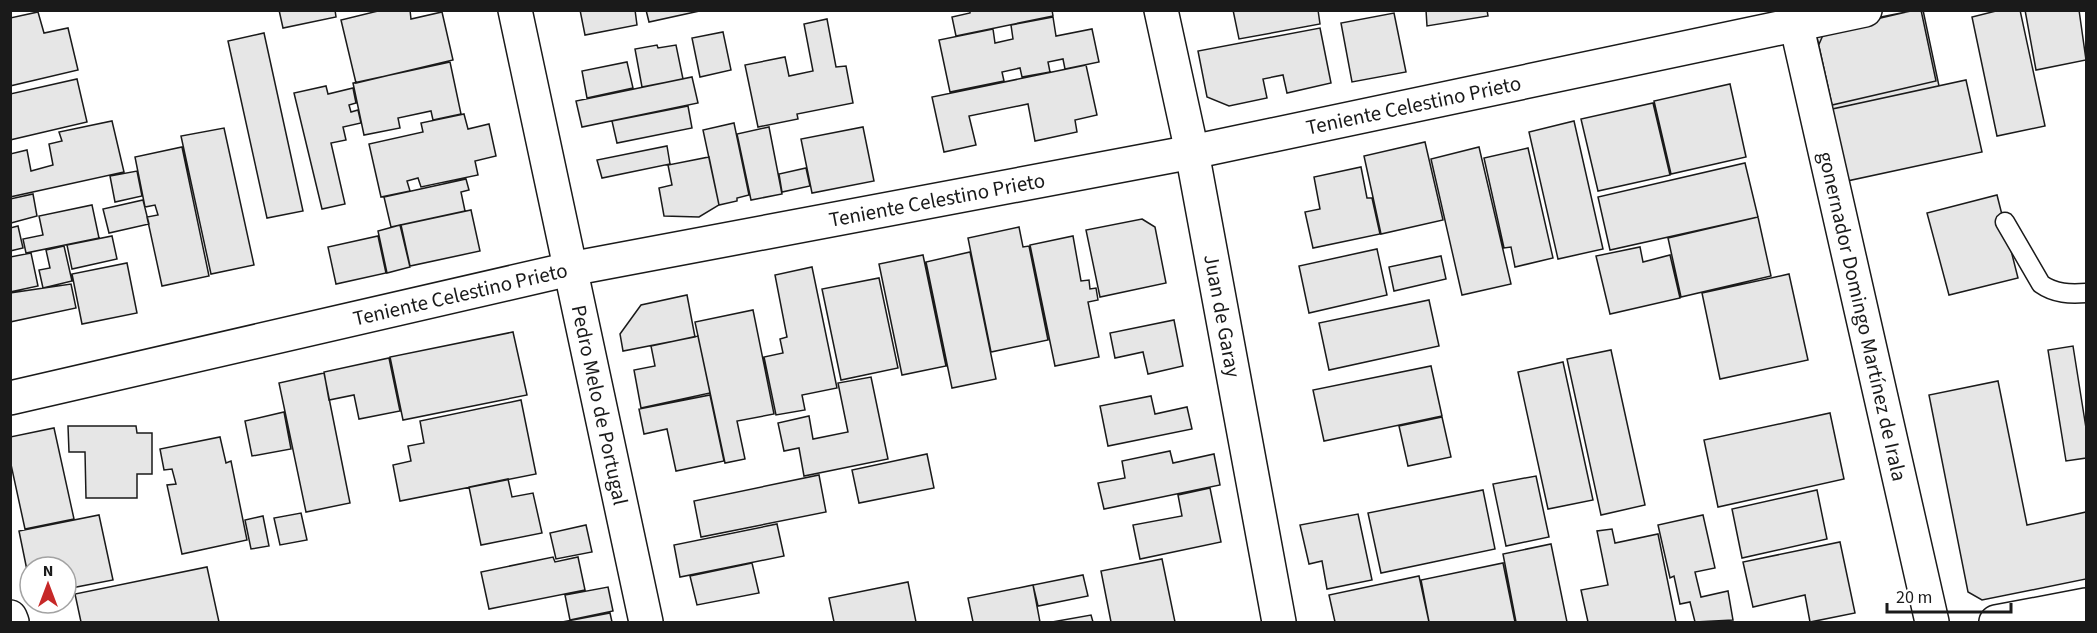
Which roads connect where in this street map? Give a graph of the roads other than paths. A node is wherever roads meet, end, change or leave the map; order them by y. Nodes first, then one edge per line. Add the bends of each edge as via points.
1 (515, 10) edge
2 (1161, 10) edge
3 (1865, 10) edge
4 (1795, 17) edge
5 (1192, 152) junction
6 (2005, 222) dead end
7 (570, 269) junction
8 (2086, 293) edge
9 (10, 398) edge
10 (2086, 605) edge
11 (10, 617) edge
12 (12, 622) edge
13 (646, 622) edge
14 (1280, 622) edge
15 (1932, 622) edge
16 (1996, 622) edge

1 - 7 street, Pedro Melo de Portugal
2 - 5 street, Juan de Garay
3 - 4 street, Teniente Celestino Prieto
4 - 5 street, Teniente Celestino Prieto
4 - 15 street, gonernador Domingo Martínez de Irala
5 - 7 street, Teniente Celestino Prieto
5 - 14 street, Juan de Garay
6 - 8 lane via 2041,284 2051,291
7 - 9 street, Teniente Celestino Prieto
7 - 13 street, Pedro Melo de Portugal
10 - 16 street
11 - 12 street

